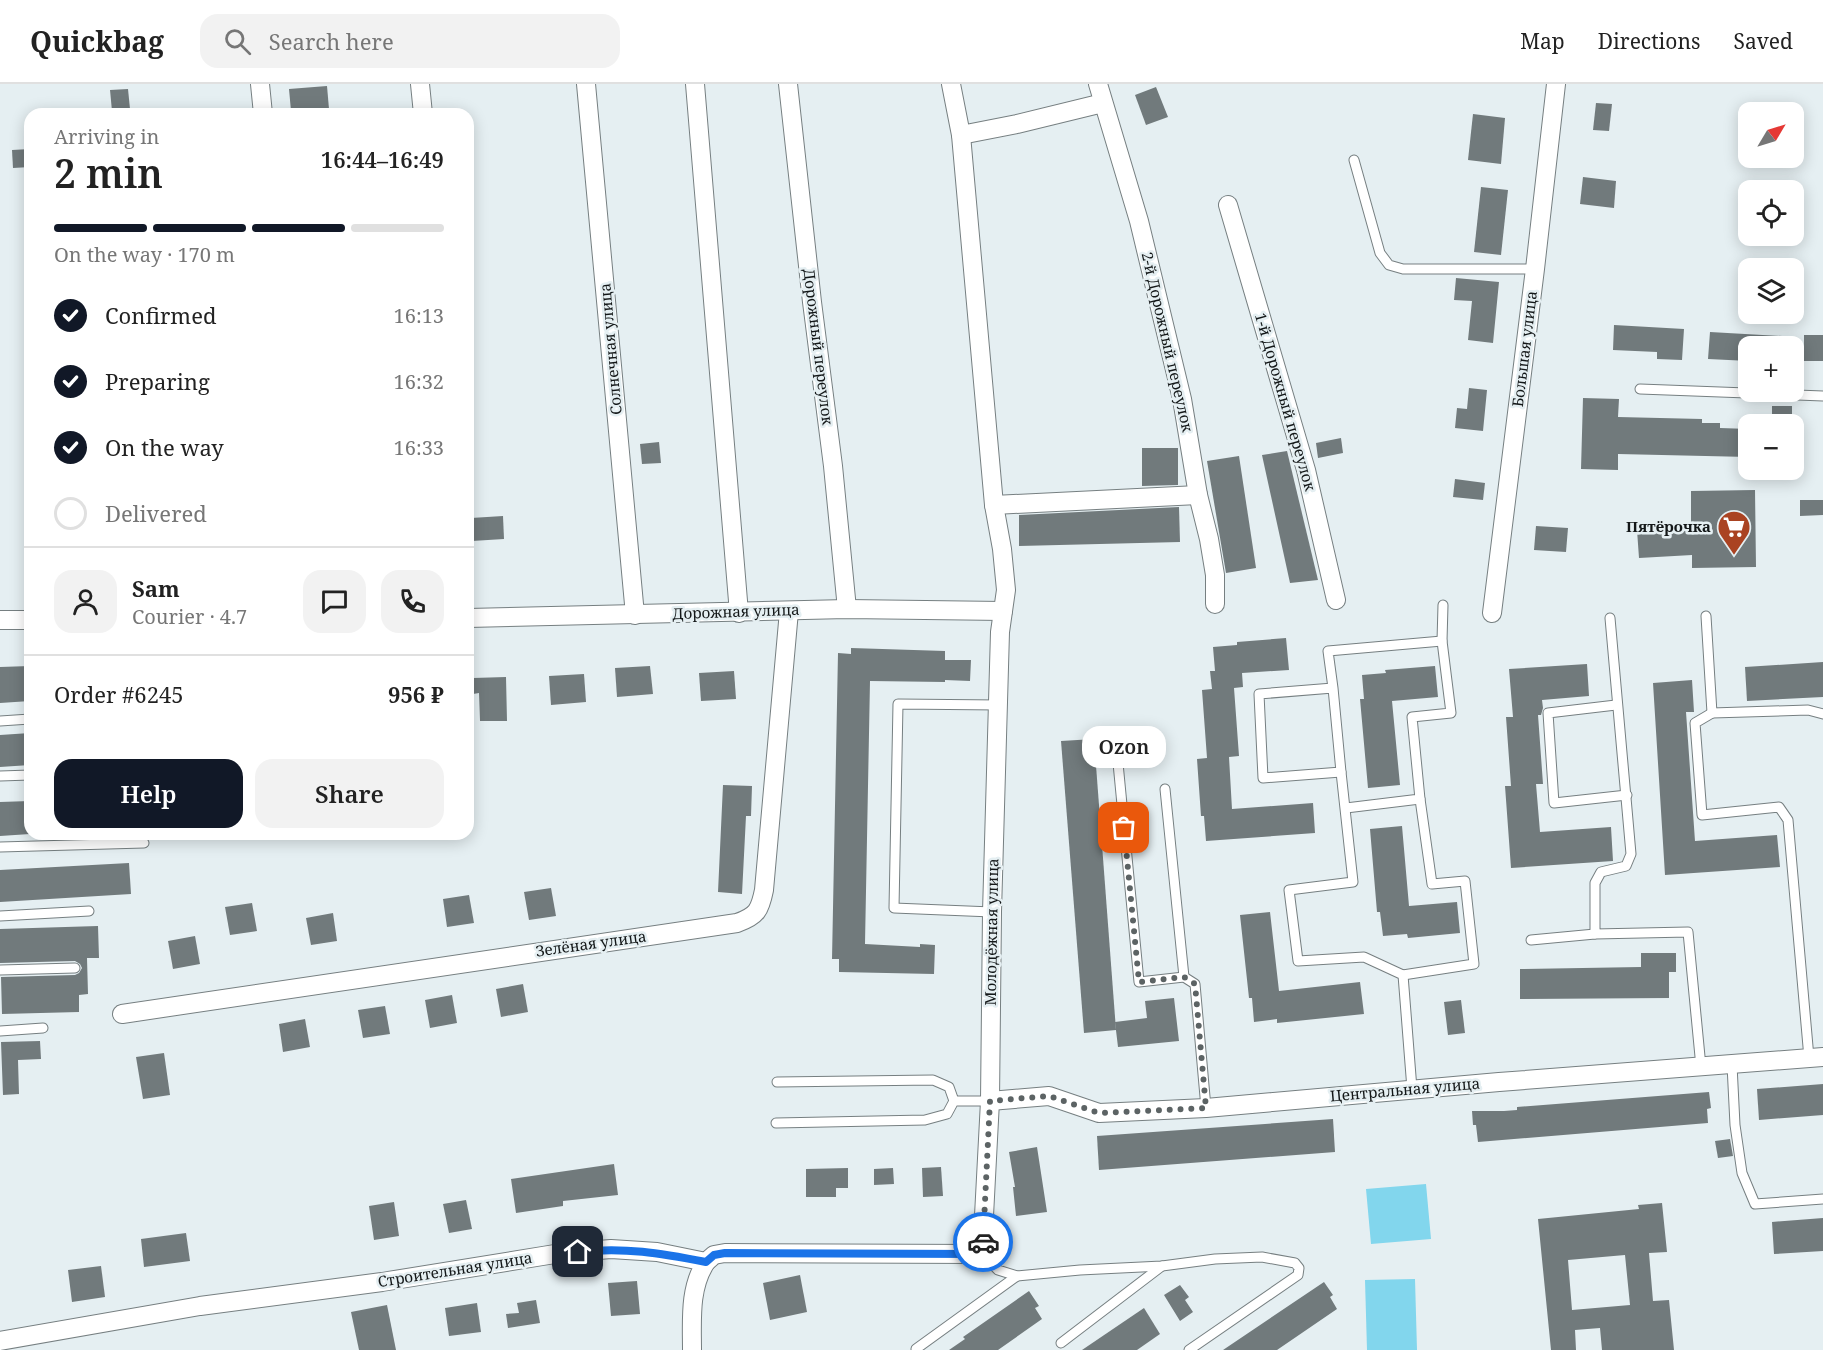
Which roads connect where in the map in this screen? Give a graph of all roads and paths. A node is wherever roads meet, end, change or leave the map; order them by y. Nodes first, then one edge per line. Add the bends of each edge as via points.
1 (260, 84) edge
2 (420, 84) edge
3 (586, 84) edge
4 (695, 84) edge
5 (788, 84) edge
6 (951, 84) edge
7 (1098, 84) edge
8 (1556, 84) edge
9 (1103, 103) junction
10 (262, 108) edge
11 (422, 108) edge
12 (961, 135) junction
13 (1354, 160) dead end
14 (1228, 205) dead end
15 (1535, 269) junction
16 (1640, 388) dead end
17 (1823, 396) edge
18 (1198, 495) junction
19 (994, 505) junction
20 (1336, 600) dead end
21 (1215, 604) dead end
22 (1443, 605) dead end
23 (847, 609) junction
24 (1003, 610) junction
25 (789, 611) junction
26 (739, 613) junction
27 (1492, 613) dead end
28 (635, 615) junction
29 (1706, 616) dead end
30 (474, 618) edge
31 (1610, 618) dead end
32 (0, 620) edge
33 (24, 620) edge
34 (1442, 641) junction
35 (1333, 687) junction
36 (999, 705) junction
37 (1616, 705) junction
38 (1712, 713) junction
39 (1823, 714) edge
40 (24, 719) edge
41 (0, 721) edge
42 (1118, 763) dead end
43 (1341, 772) junction
44 (0, 776) edge
45 (24, 776) edge
46 (1165, 789) dead end
47 (1627, 795) junction
48 (1420, 799) junction
49 (1346, 808) junction
50 (144, 843) dead end
51 (0, 847) edge
52 (89, 911) dead end
53 (992, 912) junction
54 (0, 916) edge
55 (1595, 934) junction
56 (1531, 940) dead end
57 (75, 968) dead end
58 (0, 970) edge
59 (1402, 975) junction
60 (1184, 977) junction
61 (122, 1014) dead end
62 (43, 1028) dead end
63 (0, 1031) edge
64 (1816, 1057) edge
65 (1732, 1065) junction
66 (1701, 1067) junction
67 (777, 1082) dead end
68 (1412, 1089) junction
69 (954, 1101) junction
70 (990, 1101) junction
71 (1206, 1108) junction
72 (776, 1123) dead end
73 (1823, 1199) edge
74 (982, 1254) junction
75 (706, 1262) junction
76 (1162, 1266) junction
77 (1017, 1276) junction
78 (0, 1341) edge
79 (1061, 1343) dead end
80 (916, 1349) edge
81 (692, 1350) edge
82 (1189, 1350) edge

1 - 10 street
2 - 11 street
3 - 28 street, Солнечная улица
4 - 26 street
5 - 23 street, Дорожный переулок
6 - 12 street, Молодёжная улица
7 - 9 street, 2-й Дорожный переулок
8 - 15 street, Большая улица
9 - 12 street
9 - 18 street, 2-й Дорожный переулок via 1139,221 1182,399
12 - 19 street, Молодёжная улица
13 - 15 lane via 1380,253 1389,265 1403,269
14 - 20 street, 1-й Дорожный переулок via 1306,470
15 - 27 street, Большая улица
16 - 17 lane
18 - 19 street
18 - 21 street, 2-й Дорожный переулок via 1215,575
19 - 24 street, Молодёжная улица via 1006,590
22 - 34 lane
23 - 24 street, Дорожная улица
23 - 25 street, Дорожная улица
24 - 36 street, Молодёжная улица
25 - 26 street, Дорожная улица
25 - 61 street, Зелёная улица via 764,890 760,908 750,919
26 - 28 street, Дорожная улица
28 - 30 street, Дорожная улица
29 - 38 lane
31 - 37 lane
32 - 33 street
34 - 35 lane via 1328,651
34 - 48 lane via 1451,713 1412,717
35 - 43 lane
35 - 43 lane via 1259,694 1263,778
36 - 53 street, Молодёжная улица
36 - 53 lane via 898,704 894,908
37 - 47 lane
37 - 47 lane via 1548,713 1554,803
38 - 39 lane via 1808,710
38 - 64 lane via 1695,723 1702,815 1779,807 1788,820
40 - 41 lane
42 - 60 lane via 1139,982
43 - 49 lane
44 - 45 lane
46 - 60 lane
47 - 55 lane via 1631,854 1626,866 1601,872 1596,883
48 - 49 lane
48 - 59 lane via 1432,884 1465,881 1474,964
49 - 59 lane via 1353,882 1290,890 1298,961 1364,957
50 - 51 lane
52 - 54 lane
53 - 70 street, Молодёжная улица
55 - 56 lane
55 - 66 lane via 1688,932
57 - 58 lane
59 - 68 lane
60 - 71 lane via 1195,984
62 - 63 lane
64 - 65 street, Центральная улица
65 - 66 street, Центральная улица
65 - 73 lane via 1742,1173 1755,1204
66 - 68 street, Центральная улица
67 - 69 lane via 933,1080 949,1087
68 - 71 street, Центральная улица
69 - 70 lane
69 - 72 lane via 947,1114 925,1120
70 - 71 street, Центральная улица via 1049,1096 1099,1113
70 - 74 street, Молодёжная улица
74 - 75 street, Строительная улица via 725,1253
74 - 77 lane via 998,1270
75 - 78 street, Строительная улица via 657,1252 611,1249 561,1253 200,1306
75 - 81 street via 697,1279 693,1300
76 - 77 lane
76 - 79 lane
76 - 82 lane via 1262,1257 1295,1263 1299,1268 1298,1275
77 - 80 lane

